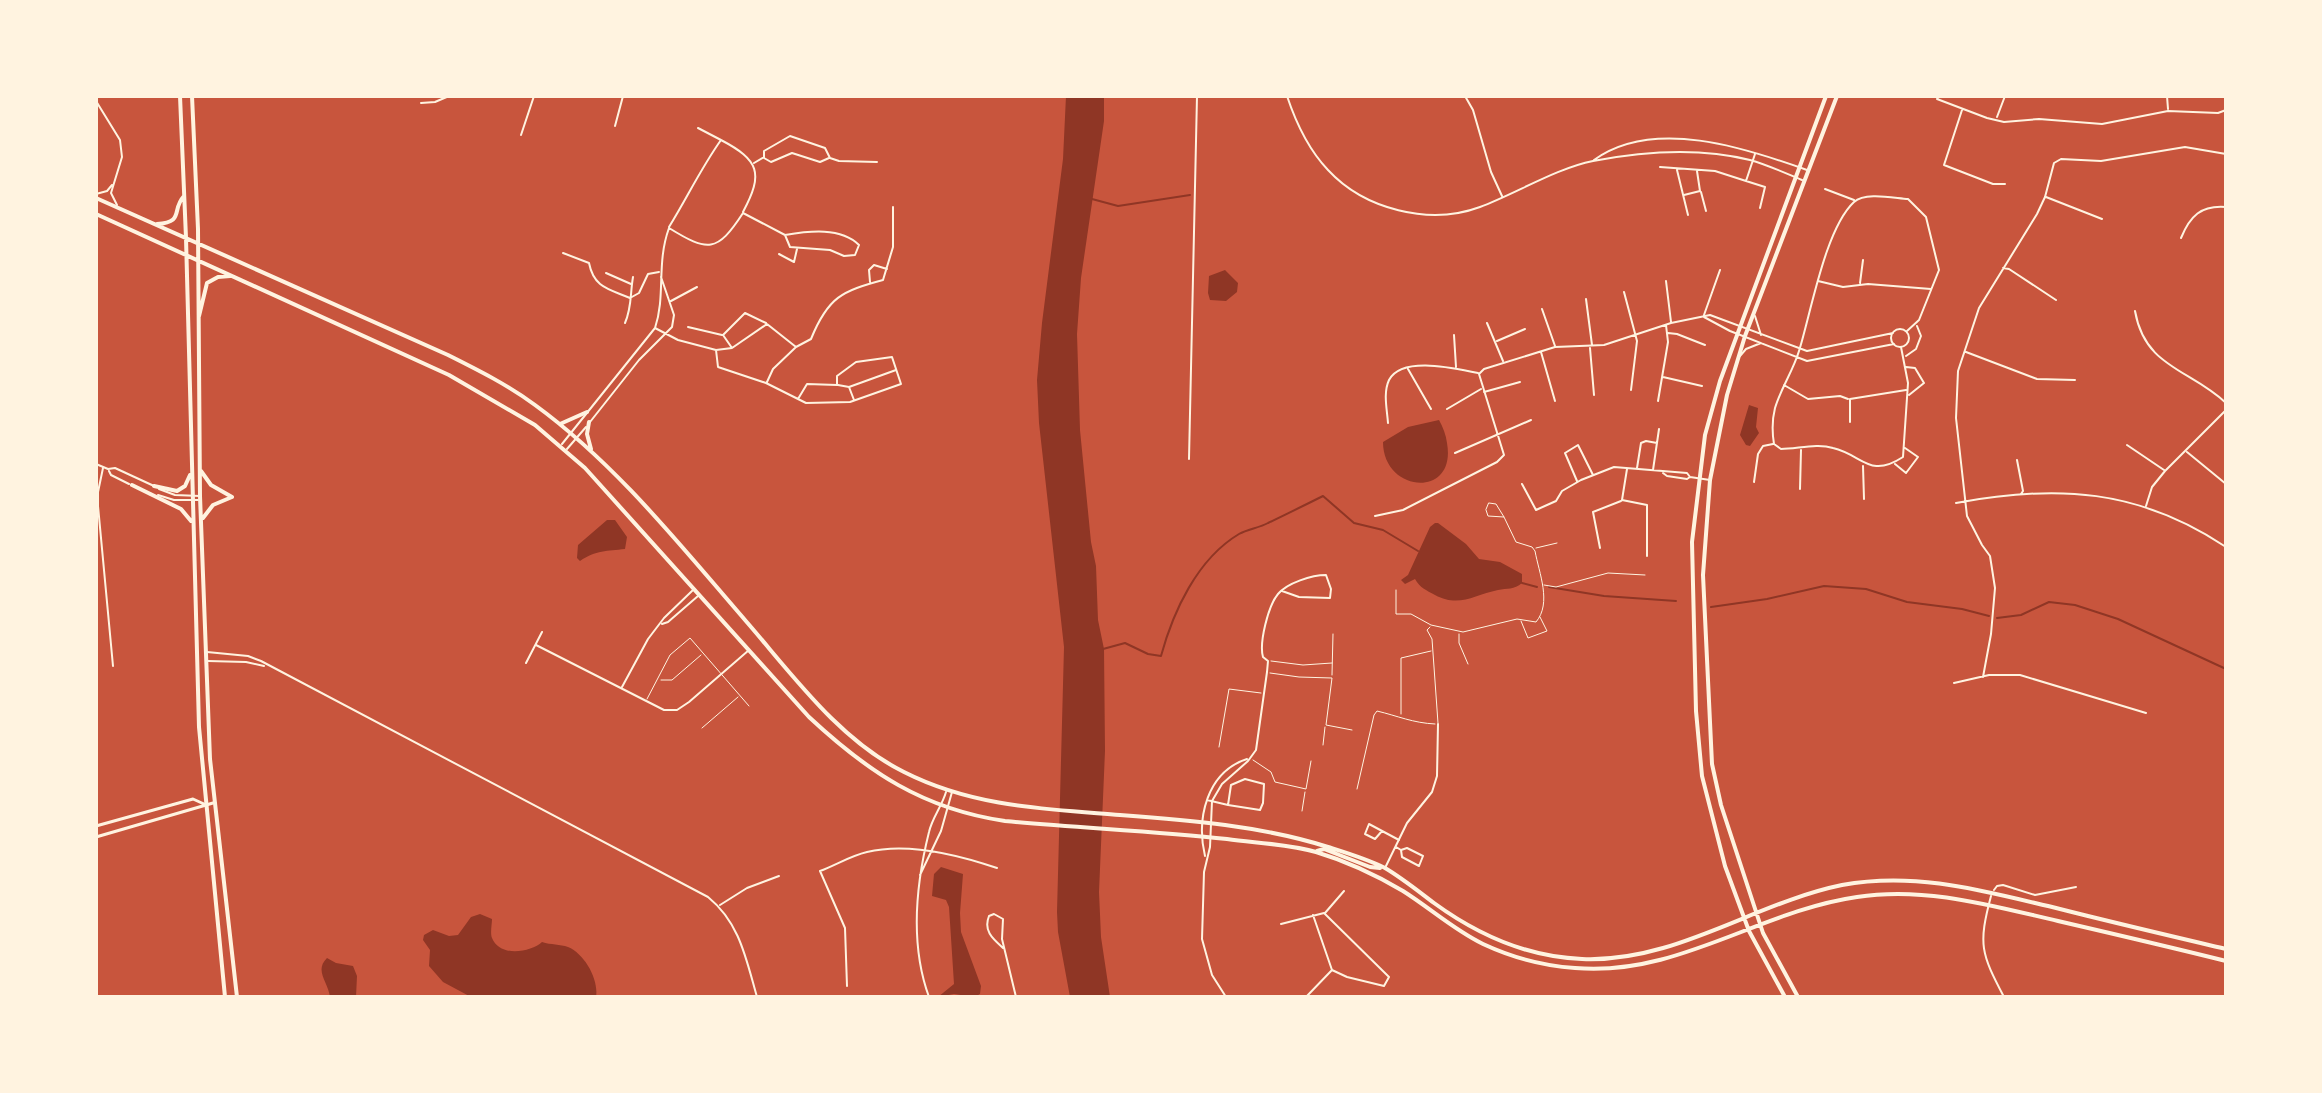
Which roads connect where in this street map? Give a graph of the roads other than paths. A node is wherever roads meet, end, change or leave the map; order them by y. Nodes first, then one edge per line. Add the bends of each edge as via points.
1 (180, 96) edge
2 (192, 96) edge
3 (449, 96) edge
4 (534, 96) edge
5 (623, 96) edge
6 (1197, 96) edge
7 (1287, 96) edge
8 (1465, 96) edge
9 (1826, 96) edge
10 (1837, 96) edge
11 (1939, 96) edge
12 (2005, 96) edge
13 (2167, 96) edge
14 (96, 101) edge
15 (421, 103) dead end
16 (1963, 109) junction
17 (2226, 110) edge
18 (2168, 111) junction
19 (1996, 120) junction
20 (615, 126) dead end
21 (698, 128) dead end
22 (521, 135) dead end
23 (721, 140) junction
24 (1755, 153) junction
25 (2226, 154) edge
26 (764, 157) junction
27 (830, 158) junction
28 (1752, 160) junction
29 (1594, 161) junction
30 (877, 162) dead end
31 (753, 164) junction
32 (1660, 167) dead end
33 (1799, 167) junction
34 (1676, 168) junction
35 (1697, 170) junction
36 (1809, 171) junction
37 (1795, 177) junction
38 (1746, 181) junction
39 (1805, 181) junction
40 (112, 184) junction
41 (2005, 184) dead end
42 (1825, 189) dead end
43 (1700, 191) junction
44 (1683, 195) junction
45 (96, 196) edge
46 (184, 196) junction
47 (1502, 197) junction
48 (2045, 197) junction
49 (1855, 200) junction
50 (893, 207) dead end
51 (2226, 207) edge
52 (1760, 208) dead end
53 (120, 209) junction
54 (1706, 211) dead end
55 (743, 213) junction
56 (96, 214) edge
57 (1688, 215) dead end
58 (2102, 219) dead end
59 (155, 224) junction
60 (669, 228) junction
61 (785, 235) junction
62 (186, 238) junction
63 (2181, 238) dead end
64 (198, 243) junction
65 (797, 248) junction
66 (563, 253) dead end
67 (779, 254) dead end
68 (187, 255) junction
69 (198, 260) junction
70 (1863, 260) dead end
71 (2002, 268) junction
72 (887, 269) junction
73 (1720, 270) dead end
74 (660, 272) junction
75 (606, 273) dead end
76 (233, 276) junction
77 (633, 277) dead end
78 (1817, 280) junction
79 (1666, 281) dead end
80 (632, 284) junction
81 (870, 284) junction
82 (1860, 285) junction
83 (697, 287) dead end
84 (1932, 289) junction
85 (1624, 292) dead end
86 (630, 298) junction
87 (1586, 299) dead end
88 (2056, 300) dead end
89 (670, 302) junction
90 (1542, 309) dead end
91 (2135, 311) dead end
92 (1755, 316) junction
93 (1704, 317) junction
94 (198, 318) junction
95 (625, 323) dead end
96 (1487, 323) dead end
97 (1671, 323) junction
98 (767, 324) junction
99 (1916, 324) junction
100 (1666, 325) junction
101 (688, 327) dead end
102 (1740, 327) junction
103 (655, 328) junction
104 (1525, 329) dead end
105 (1748, 330) junction
106 (1907, 331) junction
107 (1667, 333) junction
108 (1893, 333) junction
109 (667, 334) junction
110 (1737, 334) junction
111 (723, 335) junction
112 (1454, 335) dead end
113 (1635, 336) junction
114 (1745, 336) junction
115 (1761, 336) junction
116 (1495, 342) junction
117 (1854, 342) junction
118 (1761, 343) junction
119 (1894, 344) junction
120 (1705, 345) dead end
121 (796, 347) junction
122 (1555, 347) junction
123 (1591, 347) junction
124 (1901, 347) junction
125 (732, 348) junction
126 (716, 350) junction
127 (1799, 350) junction
128 (1540, 351) junction
129 (1856, 352) junction
130 (1964, 353) junction
131 (1739, 356) junction
132 (1905, 357) junction
133 (1796, 359) junction
134 (1503, 362) junction
135 (1904, 367) junction
136 (1407, 368) junction
137 (1456, 368) junction
138 (896, 370) junction
139 (1479, 374) junction
140 (1662, 377) junction
141 (2075, 380) dead end
142 (1520, 382) dead end
143 (766, 383) junction
144 (837, 385) junction
145 (1784, 385) junction
146 (1702, 386) dead end
147 (849, 387) junction
148 (1483, 390) junction
149 (1631, 390) dead end
150 (1908, 390) junction
151 (1594, 395) dead end
152 (1908, 396) junction
153 (798, 399) junction
154 (1850, 399) junction
155 (855, 401) junction
156 (1555, 401) dead end
157 (1658, 401) dead end
158 (2226, 403) edge
159 (1431, 409) dead end
160 (1447, 409) dead end
161 (2226, 410) edge
162 (587, 412) junction
163 (1531, 420) dead end
164 (589, 422) junction
165 (1850, 422) dead end
166 (1388, 423) dead end
167 (560, 424) junction
168 (1659, 429) dead end
169 (571, 434) junction
170 (1498, 435) junction
171 (576, 438) junction
172 (1657, 443) junction
173 (1774, 444) junction
174 (2127, 445) dead end
175 (560, 446) junction
176 (1904, 447) junction
177 (1801, 449) junction
178 (566, 451) junction
179 (2186, 451) junction
180 (1455, 453) dead end
181 (594, 455) junction
182 (1189, 459) dead end
183 (2017, 460) dead end
184 (1894, 463) junction
185 (96, 464) edge
186 (1863, 465) junction
187 (103, 468) junction
188 (1627, 468) junction
189 (108, 469) junction
190 (1636, 469) junction
191 (200, 470) junction
192 (1652, 471) junction
193 (2165, 471) junction
194 (191, 472) junction
195 (1593, 475) junction
196 (1698, 478) junction
197 (1710, 480) junction
198 (1578, 482) junction
199 (1754, 482) dead end
200 (1522, 484) dead end
201 (2226, 484) edge
202 (132, 485) junction
203 (154, 486) junction
204 (1800, 489) dead end
205 (2021, 494) junction
206 (192, 498) junction
207 (200, 498) junction
208 (1864, 499) dead end
209 (1622, 500) junction
210 (1965, 501) junction
211 (1956, 503) dead end
212 (2145, 506) junction
213 (1375, 516) dead end
214 (1504, 517) junction
215 (192, 523) junction
216 (201, 523) junction
217 (1557, 543) dead end
218 (2226, 547) edge
219 (1600, 548) dead end
220 (1534, 549) junction
221 (1647, 556) dead end
222 (1645, 575) dead end
223 (1541, 584) junction
224 (694, 589) junction
225 (1396, 590) dead end
226 (1282, 591) junction
227 (699, 595) junction
228 (1540, 617) junction
229 (1520, 619) junction
230 (661, 624) junction
231 (1431, 625) junction
232 (1459, 631) junction
233 (542, 632) dead end
234 (1333, 634) dead end
235 (536, 645) junction
236 (749, 650) junction
237 (1432, 650) junction
238 (206, 652) junction
239 (703, 653) junction
240 (206, 661) junction
241 (1268, 661) junction
242 (526, 663) dead end
243 (1332, 663) junction
244 (1468, 664) dead end
245 (113, 666) dead end
246 (266, 666) junction
247 (1267, 672) junction
248 (721, 674) junction
249 (1983, 677) junction
250 (658, 678) junction
251 (1332, 678) junction
252 (1954, 683) dead end
253 (622, 688) junction
254 (1264, 693) junction
255 (740, 696) junction
256 (646, 702) junction
257 (749, 706) dead end
258 (2146, 713) dead end
259 (1402, 716) junction
260 (1438, 724) junction
261 (1326, 725) junction
262 (702, 728) dead end
263 (1352, 730) dead end
264 (1323, 745) dead end
265 (1219, 747) dead end
266 (1251, 758) junction
267 (1311, 761) dead end
268 (1306, 789) junction
269 (1357, 789) dead end
270 (946, 790) junction
271 (953, 792) junction
272 (1205, 800) junction
273 (1212, 801) junction
274 (213, 803) junction
275 (204, 804) junction
276 (1228, 805) junction
277 (944, 806) junction
278 (1302, 811) dead end
279 (1203, 823) junction
280 (1210, 824) junction
281 (96, 826) edge
282 (1382, 831) junction
283 (1204, 836) junction
284 (96, 837) edge
285 (1211, 837) junction
286 (1399, 840) junction
287 (1396, 847) junction
288 (1401, 850) junction
289 (1314, 851) junction
290 (924, 852) junction
291 (931, 853) junction
292 (1206, 857) junction
293 (997, 868) dead end
294 (1385, 868) junction
295 (779, 876) dead end
296 (919, 876) junction
297 (2076, 887) dead end
298 (1344, 891) dead end
299 (1992, 893) junction
300 (1989, 905) junction
301 (719, 906) junction
302 (1756, 912) junction
303 (1324, 913) junction
304 (1313, 915) junction
305 (1744, 917) junction
306 (1281, 924) dead end
307 (1760, 926) junction
308 (1749, 931) junction
309 (1003, 948) junction
310 (2226, 949) edge
311 (2226, 961) edge
312 (1332, 970) junction
313 (847, 986) dead end
314 (225, 997) edge
315 (237, 997) edge
316 (757, 997) edge
317 (928, 997) edge
318 (1016, 997) edge
319 (1226, 997) edge
320 (1306, 997) edge
321 (1785, 997) edge
322 (1798, 997) edge
323 (2004, 997) edge

1 - 46 highway
2 - 64 highway
3 - 15 street
4 - 22 street
5 - 20 street
6 - 182 street
7 - 47 street via 1310,148 1329,172 1366,199 1401,211 1449,214
8 - 47 street
9 - 33 highway
10 - 36 highway
11 - 16 street
12 - 19 street
13 - 18 street
14 - 40 street via 120,140 122,157
16 - 19 street
16 - 41 street via 1944,165
17 - 18 street
18 - 19 street via 2091,124
21 - 23 street
23 - 31 street
23 - 60 street
24 - 28 street
24 - 29 street via 1718,142 1670,139 1630,143 1607,150
24 - 33 street
25 - 48 street via 2185,147 2101,161 2061,159 2054,163
26 - 27 street via 771,162 792,153 820,162
26 - 27 street via 764,151 790,136 825,148
26 - 31 street
27 - 30 street
28 - 29 street via 1666,151
28 - 37 street
28 - 38 street
29 - 47 street
31 - 55 street via 756,182
32 - 34 street
33 - 36 street
33 - 37 highway
34 - 35 street
34 - 44 street
35 - 38 street
35 - 43 street
36 - 39 highway
37 - 39 street
37 - 102 highway
38 - 52 street via 1765,187
39 - 92 highway
40 - 45 street
40 - 53 street via 112,198
42 - 49 street
43 - 44 street
43 - 54 street
44 - 57 street
45 - 53 highway
46 - 59 highway via 172,220
46 - 62 highway
48 - 58 street
48 - 71 street
49 - 78 street
49 - 84 street via 1908,199 1918,206 1926,217 1939,270
50 - 72 street
51 - 63 street via 2201,210
53 - 59 highway
55 - 60 street via 728,235 714,244 697,245
55 - 61 street
56 - 68 highway
59 - 62 highway
60 - 74 street
61 - 65 street via 790,247
61 - 65 street via 835,233 850,236 859,245 855,255 844,256
62 - 64 highway
62 - 68 highway
64 - 69 highway
64 - 167 highway via 448,355 501,382
65 - 67 street via 794,262
66 - 86 street via 589,263 599,285
68 - 69 highway
68 - 194 highway
69 - 76 highway
69 - 94 highway
70 - 82 street
71 - 88 street
71 - 130 street via 1979,308
72 - 81 street via 883,280
72 - 81 street via 874,265
73 - 93 street
74 - 86 street via 648,274 639,293
74 - 89 street
74 - 103 street
75 - 80 street
76 - 94 highway via 207,283
76 - 175 highway via 449,375 497,400
77 - 80 street
78 - 82 street
78 - 127 street
79 - 97 street
80 - 86 street
81 - 121 street via 847,290 829,306 811,339
82 - 84 street
83 - 89 street
84 - 99 street
85 - 113 street
86 - 95 street
87 - 123 street
89 - 109 street via 674,315
90 - 122 street
91 - 158 street via 2141,333 2157,356
92 - 105 highway
92 - 115 street
93 - 97 street
93 - 102 street
93 - 110 street
94 - 191 highway
96 - 116 street
97 - 100 street
98 - 111 street via 745,313
98 - 121 street
98 - 125 street
99 - 106 street
99 - 132 street via 1921,336
100 - 107 street
100 - 113 street
101 - 111 street
102 - 105 street
102 - 110 highway
103 - 109 street
103 - 162 street
104 - 116 street
105 - 114 highway
105 - 115 street
106 - 108 street
106 - 124 street via 1909,340
107 - 120 street
107 - 140 street
108 - 117 street
108 - 119 street
109 - 126 street
109 - 164 street
110 - 114 street
110 - 196 highway
111 - 125 street
112 - 137 street
113 - 123 street
113 - 149 street
114 - 118 street
114 - 131 highway
115 - 127 street
116 - 134 street
117 - 127 street
117 - 129 street
118 - 131 street
118 - 133 street
119 - 124 street
119 - 129 street
121 - 143 street
122 - 123 street
122 - 128 street
123 - 151 street
124 - 132 street
125 - 126 street
126 - 143 street via 718,367
127 - 133 street
128 - 134 street
128 - 156 street
129 - 133 street
130 - 141 street via 2037,379
130 - 210 street via 1956,418
131 - 197 highway
132 - 135 street
133 - 145 street
134 - 139 street
135 - 150 street
135 - 152 street via 1915,368 1924,383
136 - 137 street
136 - 159 street
136 - 166 street via 1389,379
137 - 139 street
138 - 144 street via 892,357 856,362 837,376
138 - 147 street
138 - 155 street via 901,384
139 - 148 street
140 - 146 street
140 - 157 street
142 - 148 street
143 - 153 street
144 - 147 street
144 - 153 street via 807,384
145 - 154 street via 1808,399
145 - 173 street via 1775,408
147 - 155 street
148 - 160 street
148 - 170 street
150 - 152 street
150 - 154 street
152 - 176 street
153 - 155 street
154 - 165 street
161 - 179 street
162 - 167 highway
162 - 169 street
163 - 170 street
164 - 171 street
164 - 181 highway
167 - 169 highway
168 - 172 street
169 - 171 highway
169 - 175 street
170 - 180 street
170 - 213 street via 1504,455 1497,462 1403,510
171 - 178 street
171 - 181 highway
172 - 190 street via 1641,443
172 - 192 street
173 - 177 street
173 - 199 street via 1763,446 1758,454
174 - 193 street
175 - 178 highway
176 - 184 street via 1903,457
176 - 184 street via 1918,457 1906,473
177 - 186 street via 1832,447
177 - 204 street
178 - 224 highway
179 - 193 street
179 - 201 street
181 - 270 highway via 855,740 900,771
183 - 205 street
184 - 186 street
185 - 187 street
186 - 208 street
187 - 189 street
187 - 245 street via 98,506
188 - 190 street
188 - 195 street
188 - 209 street
189 - 202 street
189 - 203 street
190 - 192 street
191 - 207 highway
191 - 216 highway via 211,485 232,497 213,505
192 - 196 street
193 - 212 street
194 - 203 highway via 177,491
194 - 206 highway
195 - 198 street
195 - 198 street via 1578,445 1565,453
196 - 197 street
196 - 305 highway via 1692,542 1699,757 1721,852
197 - 302 highway via 1703,575 1709,748 1721,805
198 - 200 street via 1536,510
202 - 206 street via 165,498
202 - 215 highway via 181,509
203 - 206 street
205 - 210 street
205 - 212 street via 2097,496
206 - 207 street
206 - 215 highway
207 - 216 highway
209 - 219 street via 1593,512
209 - 221 street via 1647,505
210 - 211 street
210 - 249 street via 1967,516 1990,556 1995,588
212 - 218 street
214 - 214 lane via 1496,504 1489,503 1488,516
214 - 220 lane via 1516,542
215 - 275 highway
216 - 238 highway
217 - 220 lane
220 - 223 lane
222 - 223 lane via 1608,573 1556,587
223 - 228 lane
224 - 227 highway
224 - 230 street
225 - 231 lane via 1396,614 1411,614
226 - 226 street via 1317,575 1326,575 1331,589 1330,598
226 - 241 street via 1265,627 1261,653
227 - 230 street
227 - 236 highway
228 - 229 lane via 1530,623
228 - 229 lane via 1547,631 1528,638
229 - 232 lane
230 - 253 street
231 - 232 lane
231 - 237 lane via 1427,630
232 - 244 lane
233 - 235 street
234 - 243 lane
235 - 242 street
235 - 253 street
236 - 248 street
236 - 277 highway via 842,747 912,795
237 - 259 lane via 1401,658
237 - 260 lane
238 - 240 highway
238 - 246 street via 248,656
239 - 248 lane
239 - 250 lane via 672,680
239 - 250 lane via 690,638 670,655
240 - 246 street
240 - 274 highway
241 - 243 lane
241 - 247 street
243 - 251 lane
246 - 301 street
247 - 251 lane
247 - 254 street
248 - 255 lane
248 - 256 street via 677,710
249 - 252 street
249 - 258 street via 2020,675
250 - 256 lane
251 - 261 lane
253 - 256 street
254 - 265 lane via 1229,689
254 - 266 street
255 - 257 lane
255 - 262 lane
259 - 260 lane via 1412,723
259 - 269 lane via 1377,711 1374,715
260 - 286 street via 1432,792
261 - 263 lane
261 - 264 lane
266 - 268 lane via 1271,772 1275,782
266 - 272 street via 1218,776
266 - 273 street
267 - 268 lane
268 - 278 lane
270 - 271 highway
270 - 277 street
271 - 277 street
271 - 279 highway via 994,804
272 - 273 street
272 - 279 street
273 - 276 street
273 - 280 street
274 - 275 main road
274 - 315 highway
275 - 281 main road via 193,799
275 - 284 main road
275 - 314 highway
276 - 276 street via 1260,810 1264,784 1236,782
277 - 283 highway via 974,817
277 - 290 street via 930,828
277 - 291 street via 943,825
279 - 280 highway
279 - 283 street
280 - 285 street
280 - 294 highway via 1323,845
282 - 282 street via 1375,839 1365,834 1369,824
282 - 286 street
283 - 285 highway
283 - 292 street
285 - 289 highway
285 - 292 street
286 - 287 street
287 - 288 street
287 - 294 street
288 - 288 street via 1402,857 1419,866 1423,856
289 - 294 highway via 1324,849
289 - 308 highway via 1403,891 1481,943 1559,967 1644,965
290 - 291 street
290 - 296 street
290 - 313 street via 877,850 820,871 845,928
291 - 293 street
291 - 296 street
292 - 319 street via 1204,952
294 - 305 highway via 1475,929 1563,958 1641,954
295 - 301 street
296 - 317 street via 919,958
297 - 299 street via 2035,895 1997,886
298 - 303 street
299 - 300 street
299 - 302 highway via 1935,881 1886,879 1820,890
299 - 310 highway
300 - 307 highway via 1931,895 1874,894 1822,904
300 - 311 highway
300 - 323 street via 1981,946
301 - 316 street via 737,930
302 - 305 highway
302 - 307 highway
303 - 304 street
303 - 312 street via 1389,977 1384,986
304 - 306 street
304 - 312 street
305 - 308 highway
307 - 308 highway
307 - 322 highway
308 - 321 highway
309 - 309 street via 1003,919 994,914 986,928
309 - 318 street
312 - 320 street

